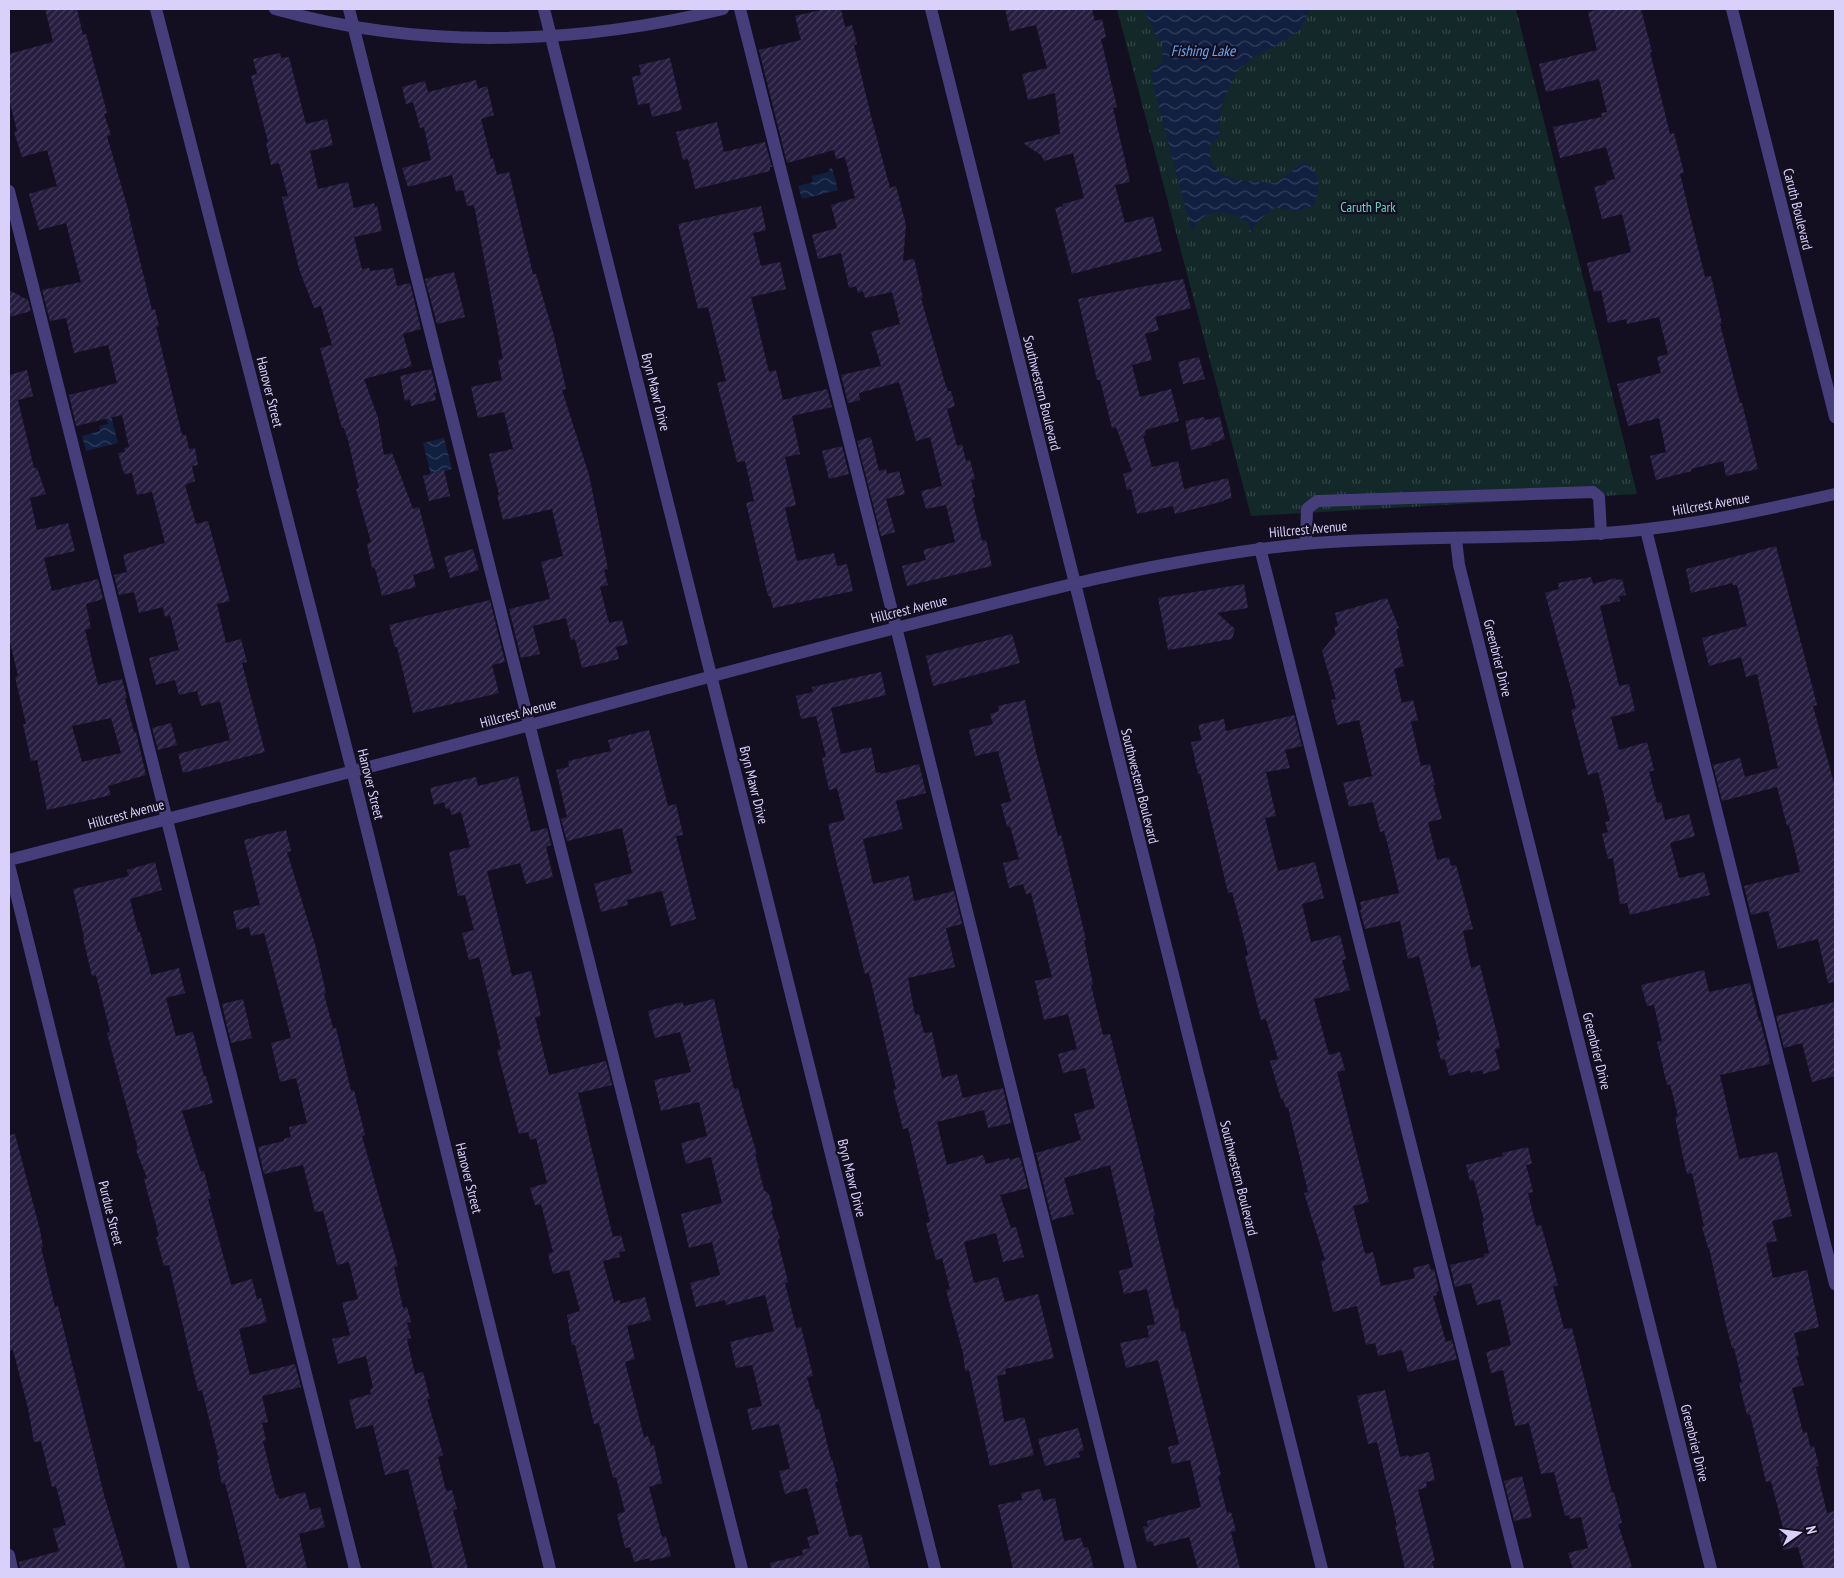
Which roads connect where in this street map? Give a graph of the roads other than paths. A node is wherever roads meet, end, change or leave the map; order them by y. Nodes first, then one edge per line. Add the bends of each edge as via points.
1 (156, 9) edge
2 (276, 9) edge
3 (349, 9) edge
4 (544, 9) edge
5 (723, 9) edge
6 (740, 9) edge
7 (931, 9) edge
8 (1732, 9) edge
9 (354, 26) junction
10 (550, 36) junction
11 (9, 191) edge
12 (1835, 418) edge
13 (1835, 494) edge
14 (1646, 530) junction
15 (1601, 534) junction
16 (1456, 539) junction
17 (1306, 543) junction
18 (1260, 548) junction
19 (1074, 584) junction
20 (896, 627) junction
21 (711, 676) junction
22 (529, 725) junction
23 (352, 770) junction
24 (166, 819) junction
25 (9, 860) edge
26 (9, 865) edge
27 (1835, 1284) edge
28 (9, 1555) edge
29 (12, 1569) edge
30 (184, 1569) edge
31 (355, 1569) edge
32 (550, 1569) edge
33 (742, 1569) edge
34 (935, 1569) edge
35 (1131, 1569) edge
36 (1322, 1569) edge
37 (1518, 1569) edge
38 (1711, 1569) edge

1 - 23 street, Hanover Street
2 - 9 street
3 - 9 street
4 - 10 street, Bryn Mawr Drive
5 - 10 street via 619,29
6 - 20 street
7 - 19 street, Southwestern Boulevard
8 - 12 street, Caruth Boulevard
9 - 10 street via 417,35
9 - 22 street
10 - 21 street, Bryn Mawr Drive
11 - 24 street
13 - 14 street, Hillcrest Avenue via 1776,508
14 - 15 street, Hillcrest Avenue
14 - 27 street
15 - 16 street, Hillcrest Avenue
15 - 17 street via 1599,497 1593,492 1327,500 1317,501 1307,509
16 - 17 street, Hillcrest Avenue
16 - 38 street, Greenbrier Drive via 1459,564
17 - 18 street, Hillcrest Avenue
18 - 19 street, Hillcrest Avenue
18 - 37 street
19 - 20 street, Hillcrest Avenue
19 - 36 street, Southwestern Boulevard
20 - 21 street, Hillcrest Avenue
20 - 35 street
21 - 22 street, Hillcrest Avenue
21 - 34 street, Bryn Mawr Drive
22 - 23 street, Hillcrest Avenue
22 - 33 street
23 - 24 street, Hillcrest Avenue
23 - 32 street, Hanover Street
24 - 25 street, Hillcrest Avenue
24 - 31 street
26 - 30 street, Purdue Street
28 - 29 street

